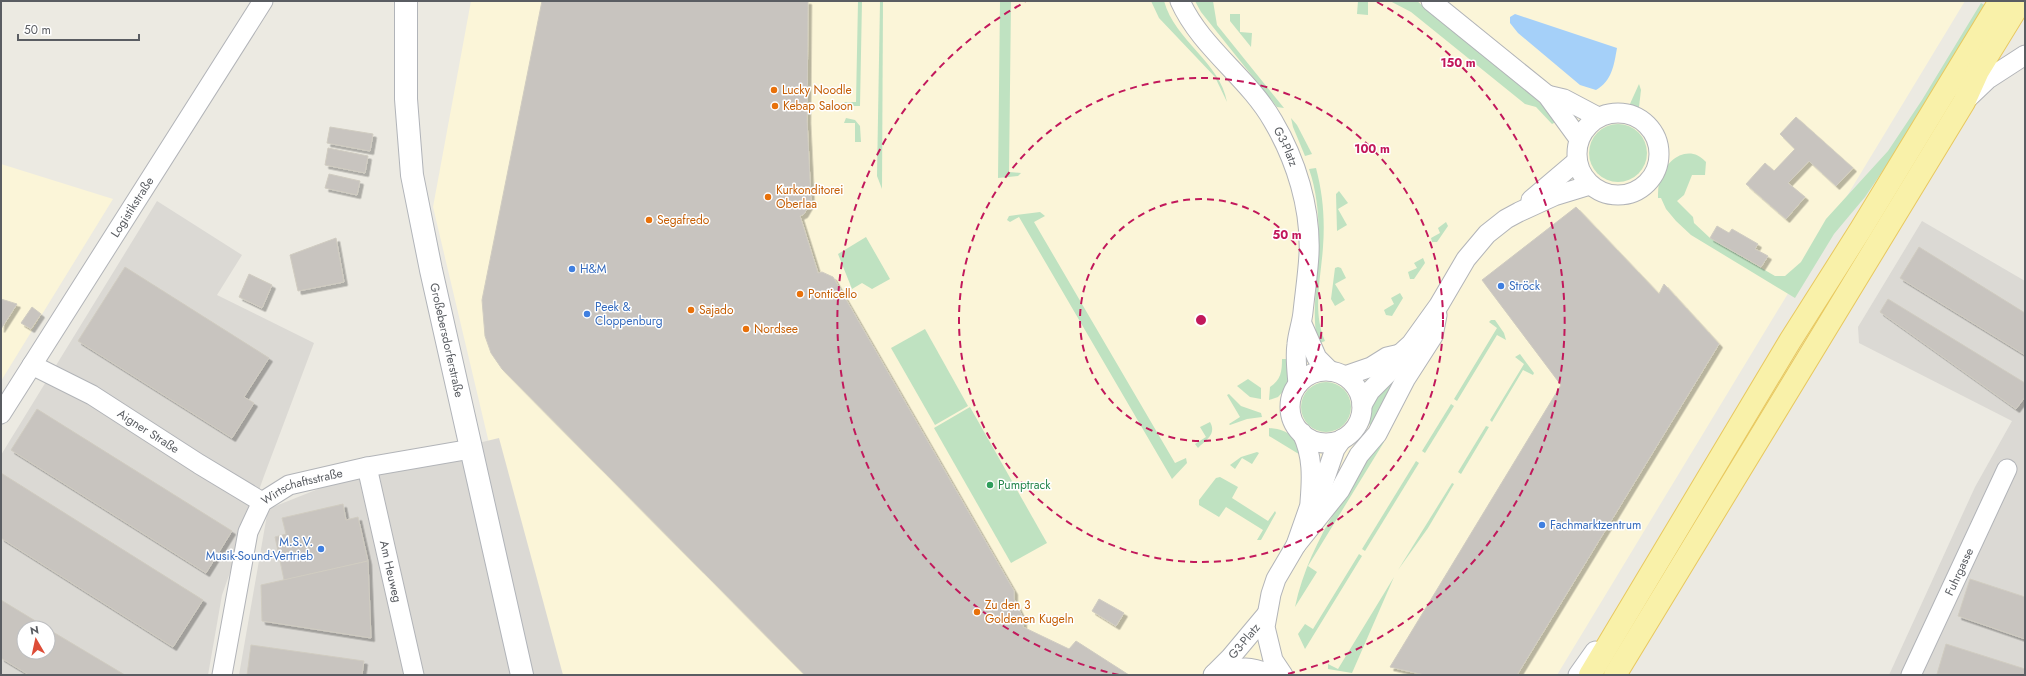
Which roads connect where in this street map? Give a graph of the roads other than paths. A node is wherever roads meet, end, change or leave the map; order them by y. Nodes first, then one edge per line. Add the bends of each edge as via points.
1 (263, 1) edge
2 (406, 1) edge
3 (1180, 1) edge
4 (1432, 1) edge
5 (2000, 1) edge
6 (2021, 1) edge
7 (2025, 55) edge
8 (1547, 95) junction
9 (1964, 102) junction
10 (1598, 117) junction
11 (1579, 139) junction
12 (1577, 161) junction
13 (1590, 185) junction
14 (1519, 212) junction
15 (1439, 305) junction
16 (1302, 324) junction
17 (1400, 354) junction
18 (32, 364) junction
19 (1337, 374) junction
20 (1298, 384) junction
21 (1362, 405) junction
22 (1, 414) edge
23 (1302, 433) junction
24 (1342, 439) junction
25 (471, 449) junction
26 (367, 467) junction
27 (2007, 469) dead end
28 (262, 502) junction
29 (1310, 505) junction
30 (1296, 545) junction
31 (1651, 574) junction
32 (1266, 614) junction
33 (222, 675) edge
34 (414, 675) edge
35 (522, 675) edge
36 (1213, 675) edge
37 (1271, 675) edge
38 (1283, 675) edge
39 (1578, 675) edge
40 (1590, 675) edge
41 (1615, 675) edge
42 (1911, 675) edge

1 - 18 street, Logistikstraße
2 - 25 street, Großebersdorferstraße via 406,99 412,175
3 - 16 street, G3-Platz via 1196,28 1272,120 1293,164 1307,212 1309,233
4 - 8 street
5 - 31 main road via 1790,341
6 - 9 main road via 1978,71
7 - 9 street via 1988,79
8 - 10 street via 1564,99
8 - 11 street
9 - 41 main road
10 - 11 street via 1586,127
10 - 13 street via 1623,112 1642,119 1659,144 1659,159 1653,175 1646,184 1634,192 1611,194
11 - 12 street
12 - 13 street via 1582,175
12 - 14 street
13 - 14 street via 1554,196
14 - 15 street via 1487,234 1466,259
15 - 17 street via 1411,344
15 - 30 street via 1433,336 1400,389 1377,434 1359,455 1340,490
16 - 19 street, G3-Platz via 1317,358
16 - 20 street, G3-Platz via 1296,344
17 - 19 street via 1387,357 1371,367
17 - 21 street, G3-Platz via 1393,368 1370,391
18 - 22 street, Logistikstraße
18 - 28 street, Aigner Straße via 92,395
19 - 20 street via 1317,372
19 - 21 street, G3-Platz via 1356,387
20 - 23 street, G3-Platz via 1292,395 1290,410 1292,419
21 - 24 street, G3-Platz via 1361,416 1356,426
23 - 24 street via 1325,443
23 - 29 street, G3-Platz via 1311,460
24 - 29 street, G3-Platz via 1335,449 1324,481
25 - 26 street, Wirtschaftsstraße
25 - 35 street, Großebersdorferstraße
26 - 28 street, Wirtschaftsstraße via 289,485
26 - 34 street, Am Heuweg
27 - 42 street, Fuhrgasse
28 - 33 street, Wirtschaftsstraße via 248,532
29 - 30 street, G3-Platz
30 - 32 street, G3-Platz via 1276,579
31 - 39 street
31 - 40 main road
32 - 36 street, G3-Platz
32 - 38 street, G3-Platz via 1266,628 1273,660
36 - 37 street, G3-Platz via 1244,667

